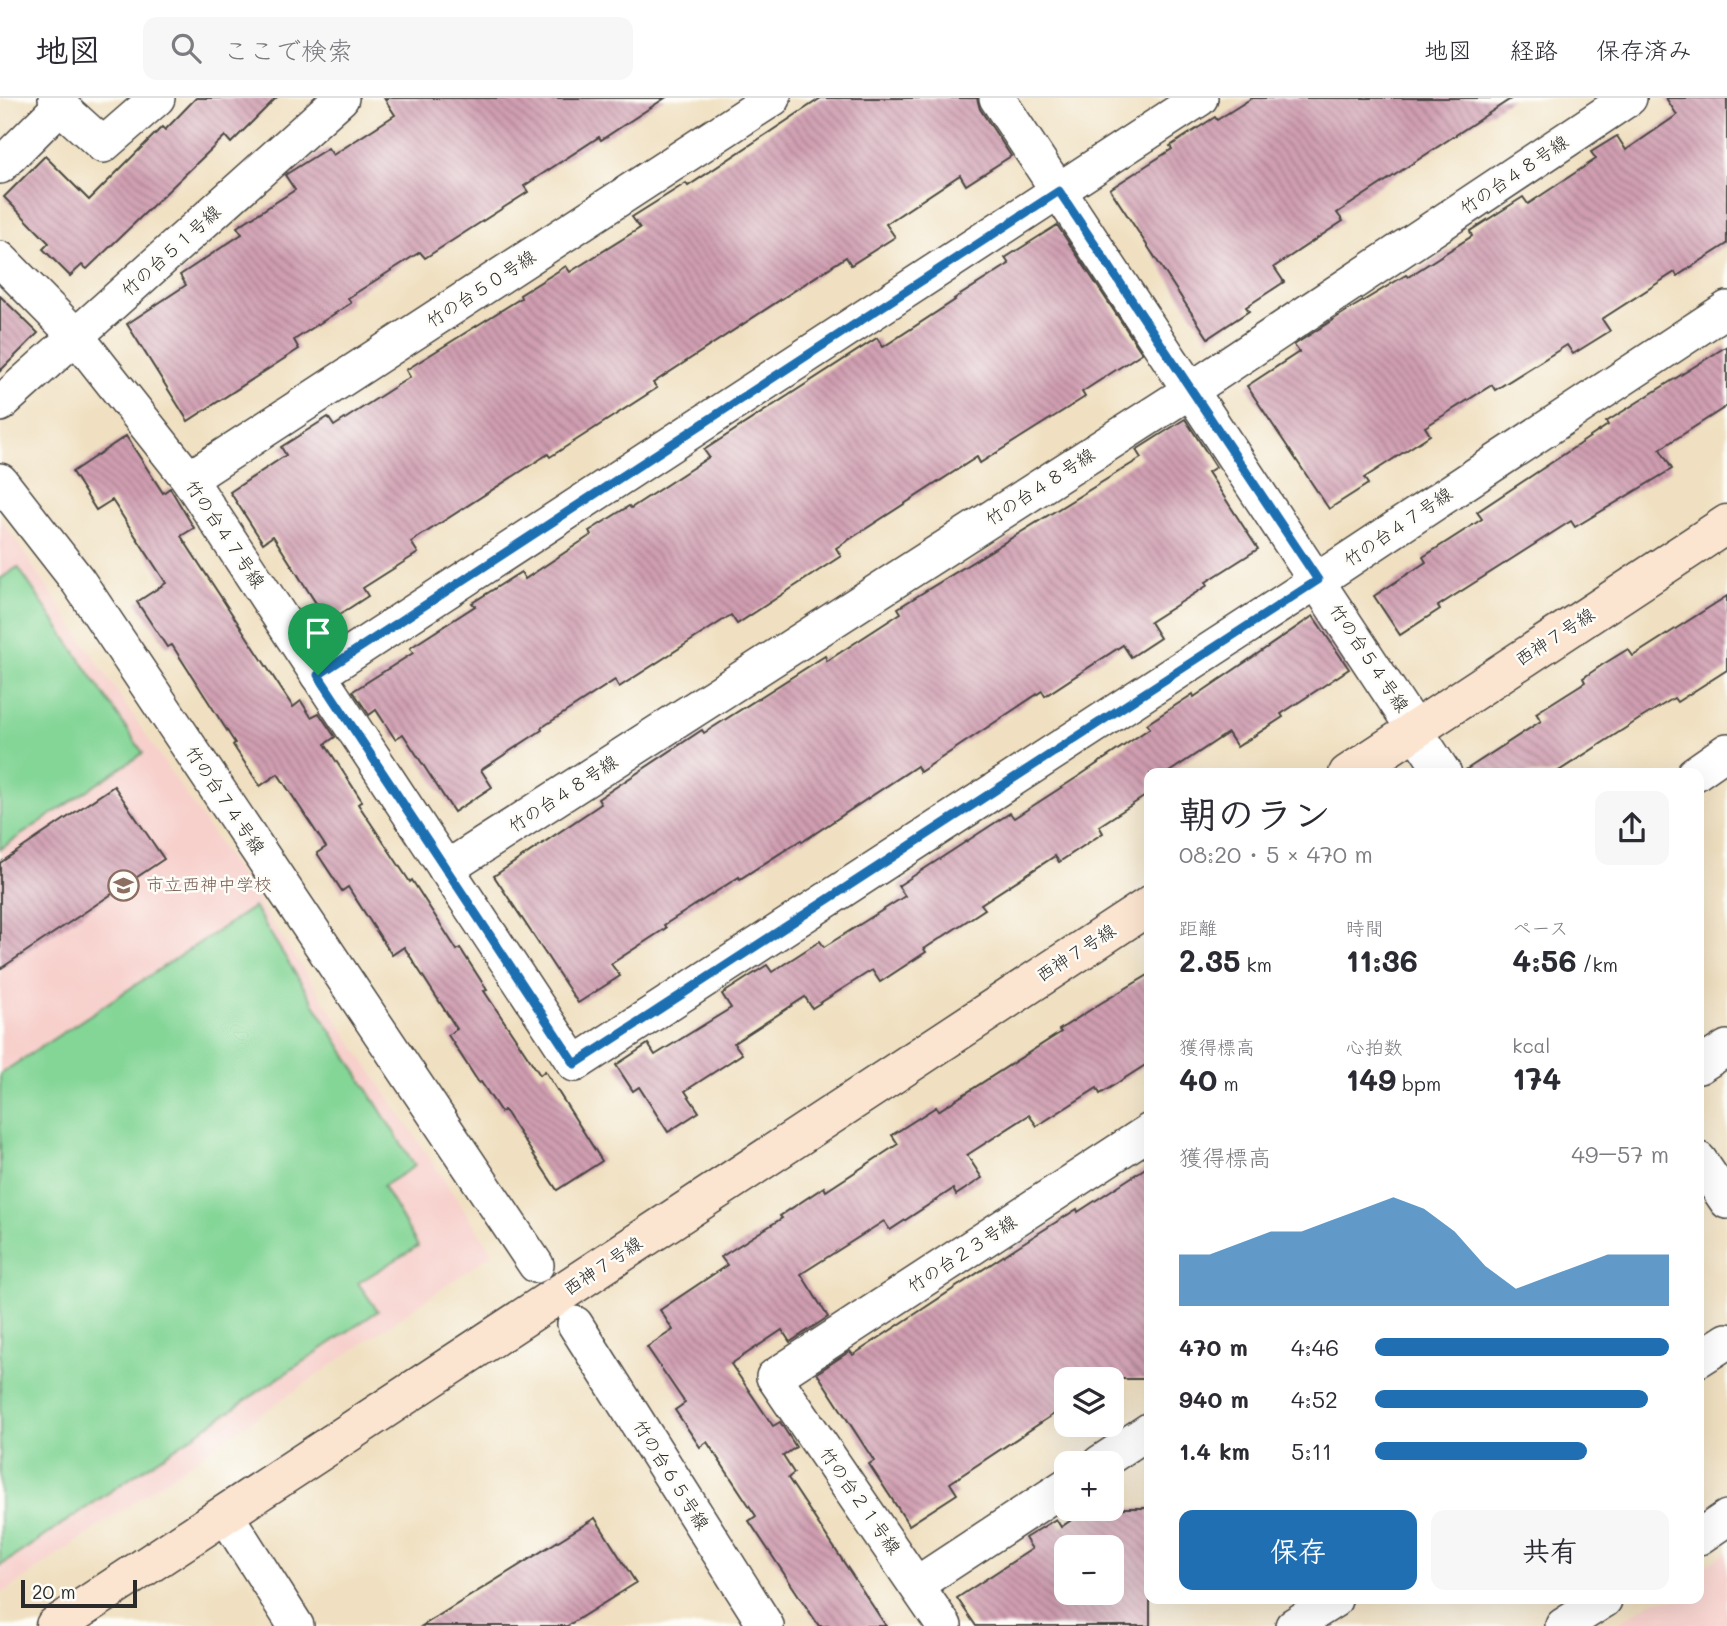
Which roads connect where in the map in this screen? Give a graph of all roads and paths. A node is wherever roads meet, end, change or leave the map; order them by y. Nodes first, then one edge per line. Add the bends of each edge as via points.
1 (157, 98) edge
2 (341, 98) edge
3 (773, 98) edge
4 (997, 98) edge
5 (1200, 98) edge
6 (1629, 98) edge
7 (58, 102) edge
8 (0, 166) edge
9 (1059, 191) junction
10 (0, 259) edge
11 (1727, 309) edge
12 (76, 336) junction
13 (1191, 390) junction
14 (0, 404) edge
15 (189, 480) junction
16 (0, 481) edge
17 (1727, 524) edge
18 (1318, 580) junction
19 (318, 675) junction
20 (1416, 729) junction
21 (1727, 751) edge
22 (1358, 768) edge
23 (1440, 768) edge
24 (1702, 768) edge
25 (446, 869) junction
26 (1144, 909) edge
27 (1727, 1048) edge
28 (1704, 1063) edge
29 (1144, 1135) edge
30 (1704, 1167) edge
31 (1727, 1200) edge
32 (537, 1265) dead end
33 (575, 1324) dead end
34 (1727, 1341) edge
35 (1704, 1356) edge
36 (774, 1377) joint
37 (1144, 1434) edge
38 (1118, 1451) edge
39 (1054, 1494) edge
40 (225, 1514) junction
41 (1727, 1518) edge
42 (1704, 1534) edge
43 (917, 1584) junction
44 (1328, 1604) edge
45 (1598, 1604) edge
46 (55, 1626) edge
47 (296, 1626) edge
48 (766, 1626) edge
49 (944, 1626) edge
50 (1293, 1626) edge
51 (1563, 1626) edge

1 - 7 street via 103,145
2 - 12 street, 竹の台５１号線
3 - 15 street, 竹の台５０号線
4 - 9 street, 竹の台５４号線
5 - 9 street
6 - 13 street, 竹の台４８号線
7 - 8 street
9 - 13 street, 竹の台５４号線
9 - 19 street
10 - 12 street, 竹の台４７号線
11 - 18 street, 竹の台４７号線
12 - 14 street, 竹の台５１号線
12 - 15 street, 竹の台４７号線
13 - 18 street, 竹の台５４号線
13 - 25 street, 竹の台４８号線
15 - 19 street, 竹の台４７号線
16 - 32 street, 竹の台７４号線 via 78,581
17 - 20 street, 西神７号線
18 - 20 street, 竹の台５４号線
18 - 25 street, 竹の台４７号線 via 575,1064
19 - 25 street, 竹の台４７号線
20 - 22 street, 西神７号線
20 - 23 street, 竹の台５４号線
21 - 24 street
26 - 40 street, 西神７号線
27 - 28 street
29 - 36 street, 竹の台２３号線
30 - 31 street
33 - 48 street, 竹の台６５号線
34 - 35 street
36 - 43 street, 竹の台２１号線
37 - 38 street
39 - 43 street
40 - 46 street, 西神７号線
40 - 47 street
41 - 42 street
43 - 49 street, 竹の台２１号線
44 - 50 street
45 - 51 street

